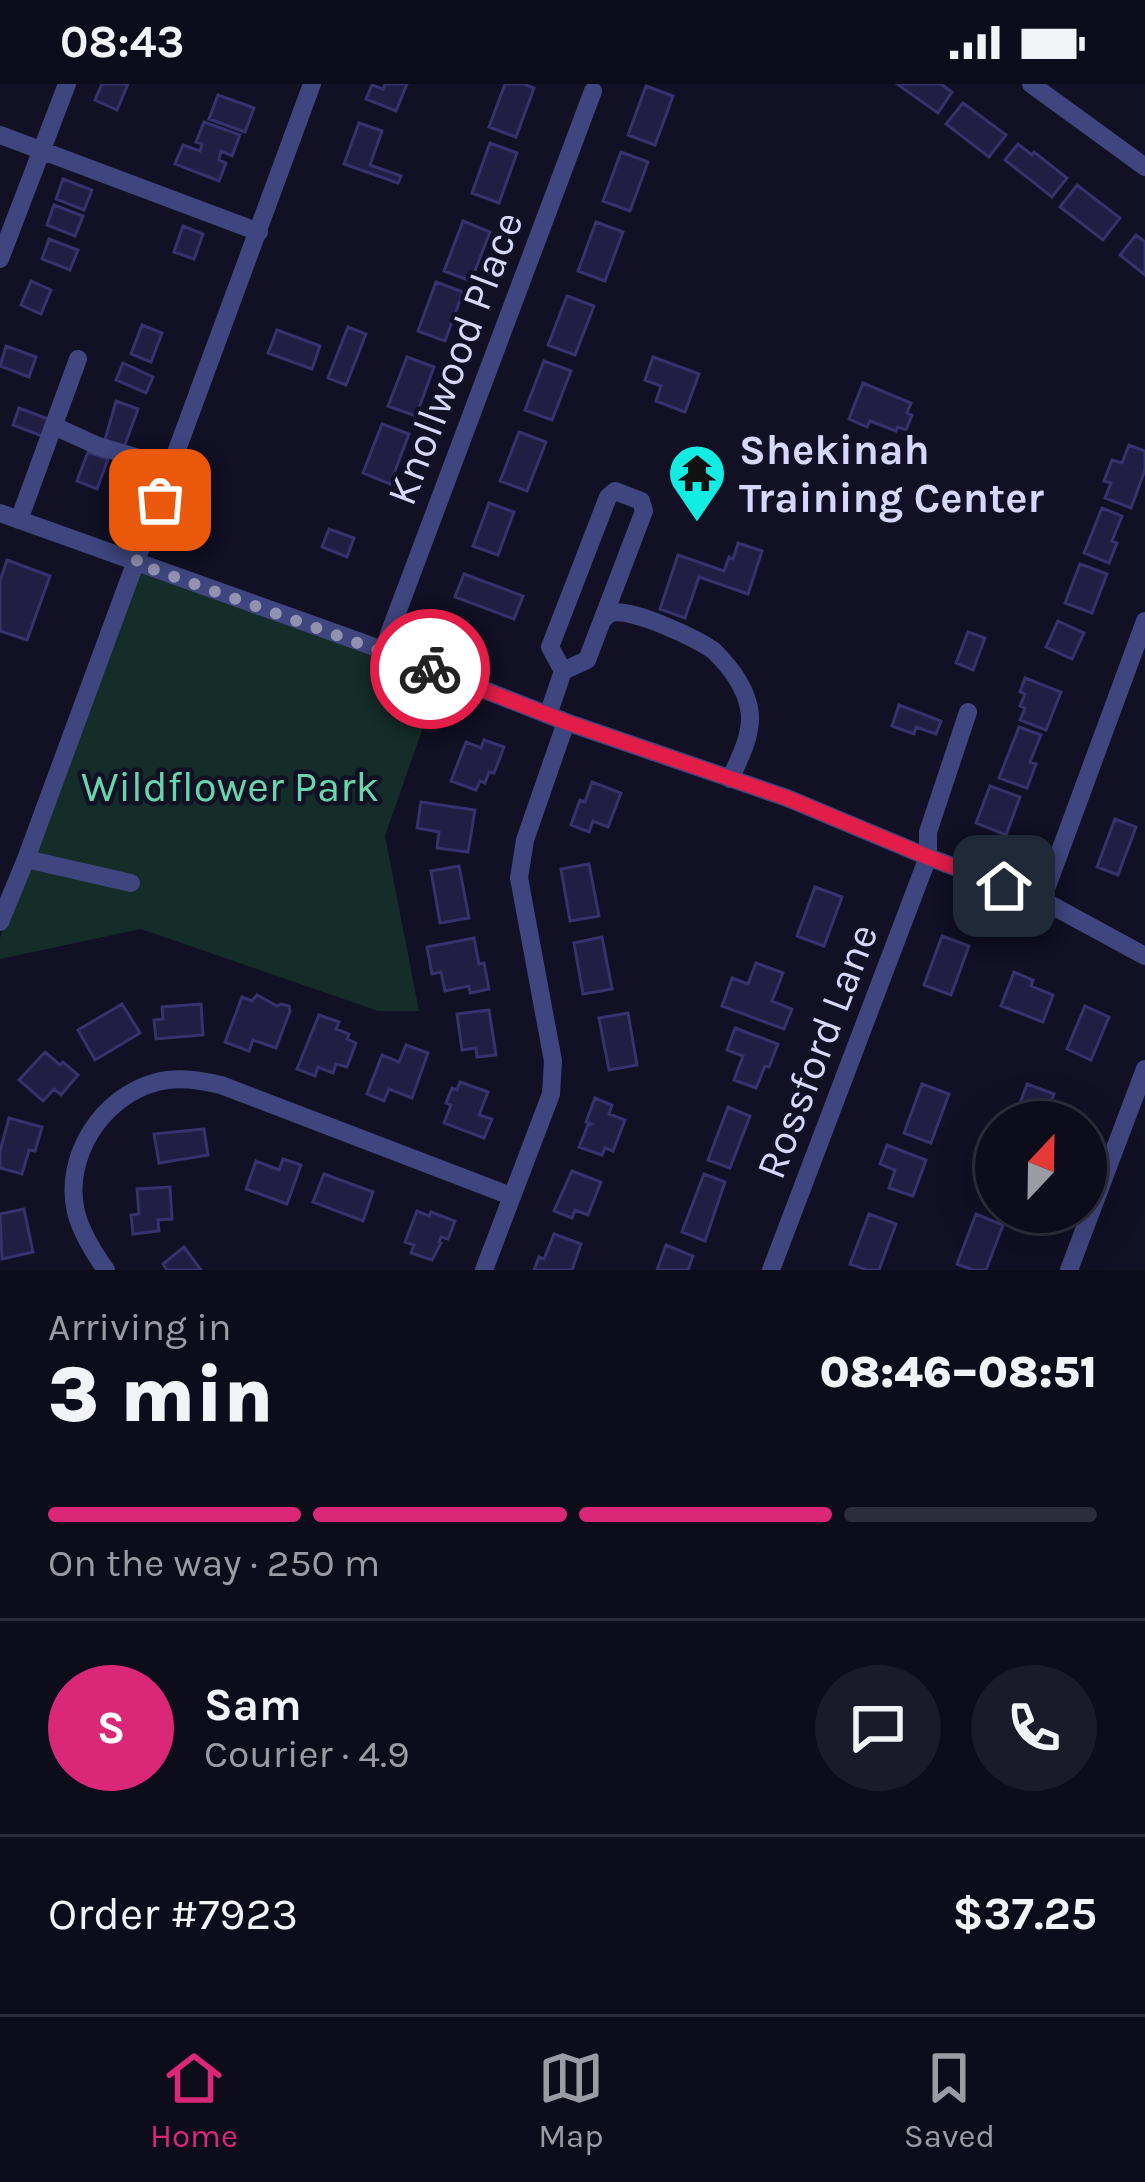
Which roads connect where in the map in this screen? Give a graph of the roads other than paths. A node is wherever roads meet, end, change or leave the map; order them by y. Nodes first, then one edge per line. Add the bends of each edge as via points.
1 (67, 84) edge
2 (312, 84) edge
3 (1031, 84) edge
4 (593, 91) dead end
5 (0, 135) edge
6 (41, 150) junction
7 (1145, 166) edge
8 (259, 232) junction
9 (0, 259) edge
10 (78, 359) dead end
11 (53, 426) junction
12 (172, 468) junction
13 (9, 517) edge
14 (136, 563) junction
15 (604, 618) junction
16 (1145, 621) edge
17 (382, 650) junction
18 (563, 671) junction
19 (968, 712) dead end
20 (557, 718) junction
21 (730, 779) junction
22 (928, 857) junction
23 (26, 859) junction
24 (130, 883) dead end
25 (1042, 900) junction
26 (0, 922) edge
27 (1145, 956) edge
28 (1145, 1069) edge
29 (511, 1196) junction
30 (106, 1270) edge
31 (484, 1270) edge
32 (771, 1270) edge
33 (1069, 1270) edge

1 - 6 street
2 - 8 street
3 - 7 street
4 - 17 street, Knollwood Place
5 - 6 street
6 - 8 street
6 - 9 street
8 - 12 street
10 - 11 street
11 - 12 street
11 - 13 street
12 - 14 street
13 - 14 street
14 - 17 street
14 - 23 street
15 - 18 street via 587,661
15 - 18 street via 644,511 641,501 615,491 550,647
15 - 21 street via 626,613 691,637 728,668 750,711
16 - 25 street
17 - 20 street
18 - 20 street
19 - 22 street, Rossford Lane via 928,832
20 - 21 street
20 - 29 street via 519,878 553,1061 551,1094
21 - 22 street
22 - 25 street
22 - 32 street, Rossford Lane
23 - 24 street
23 - 26 street
25 - 27 street
28 - 33 street
29 - 30 street via 221,1085 156,1082 110,1108 77,1166 76,1217
29 - 31 street

